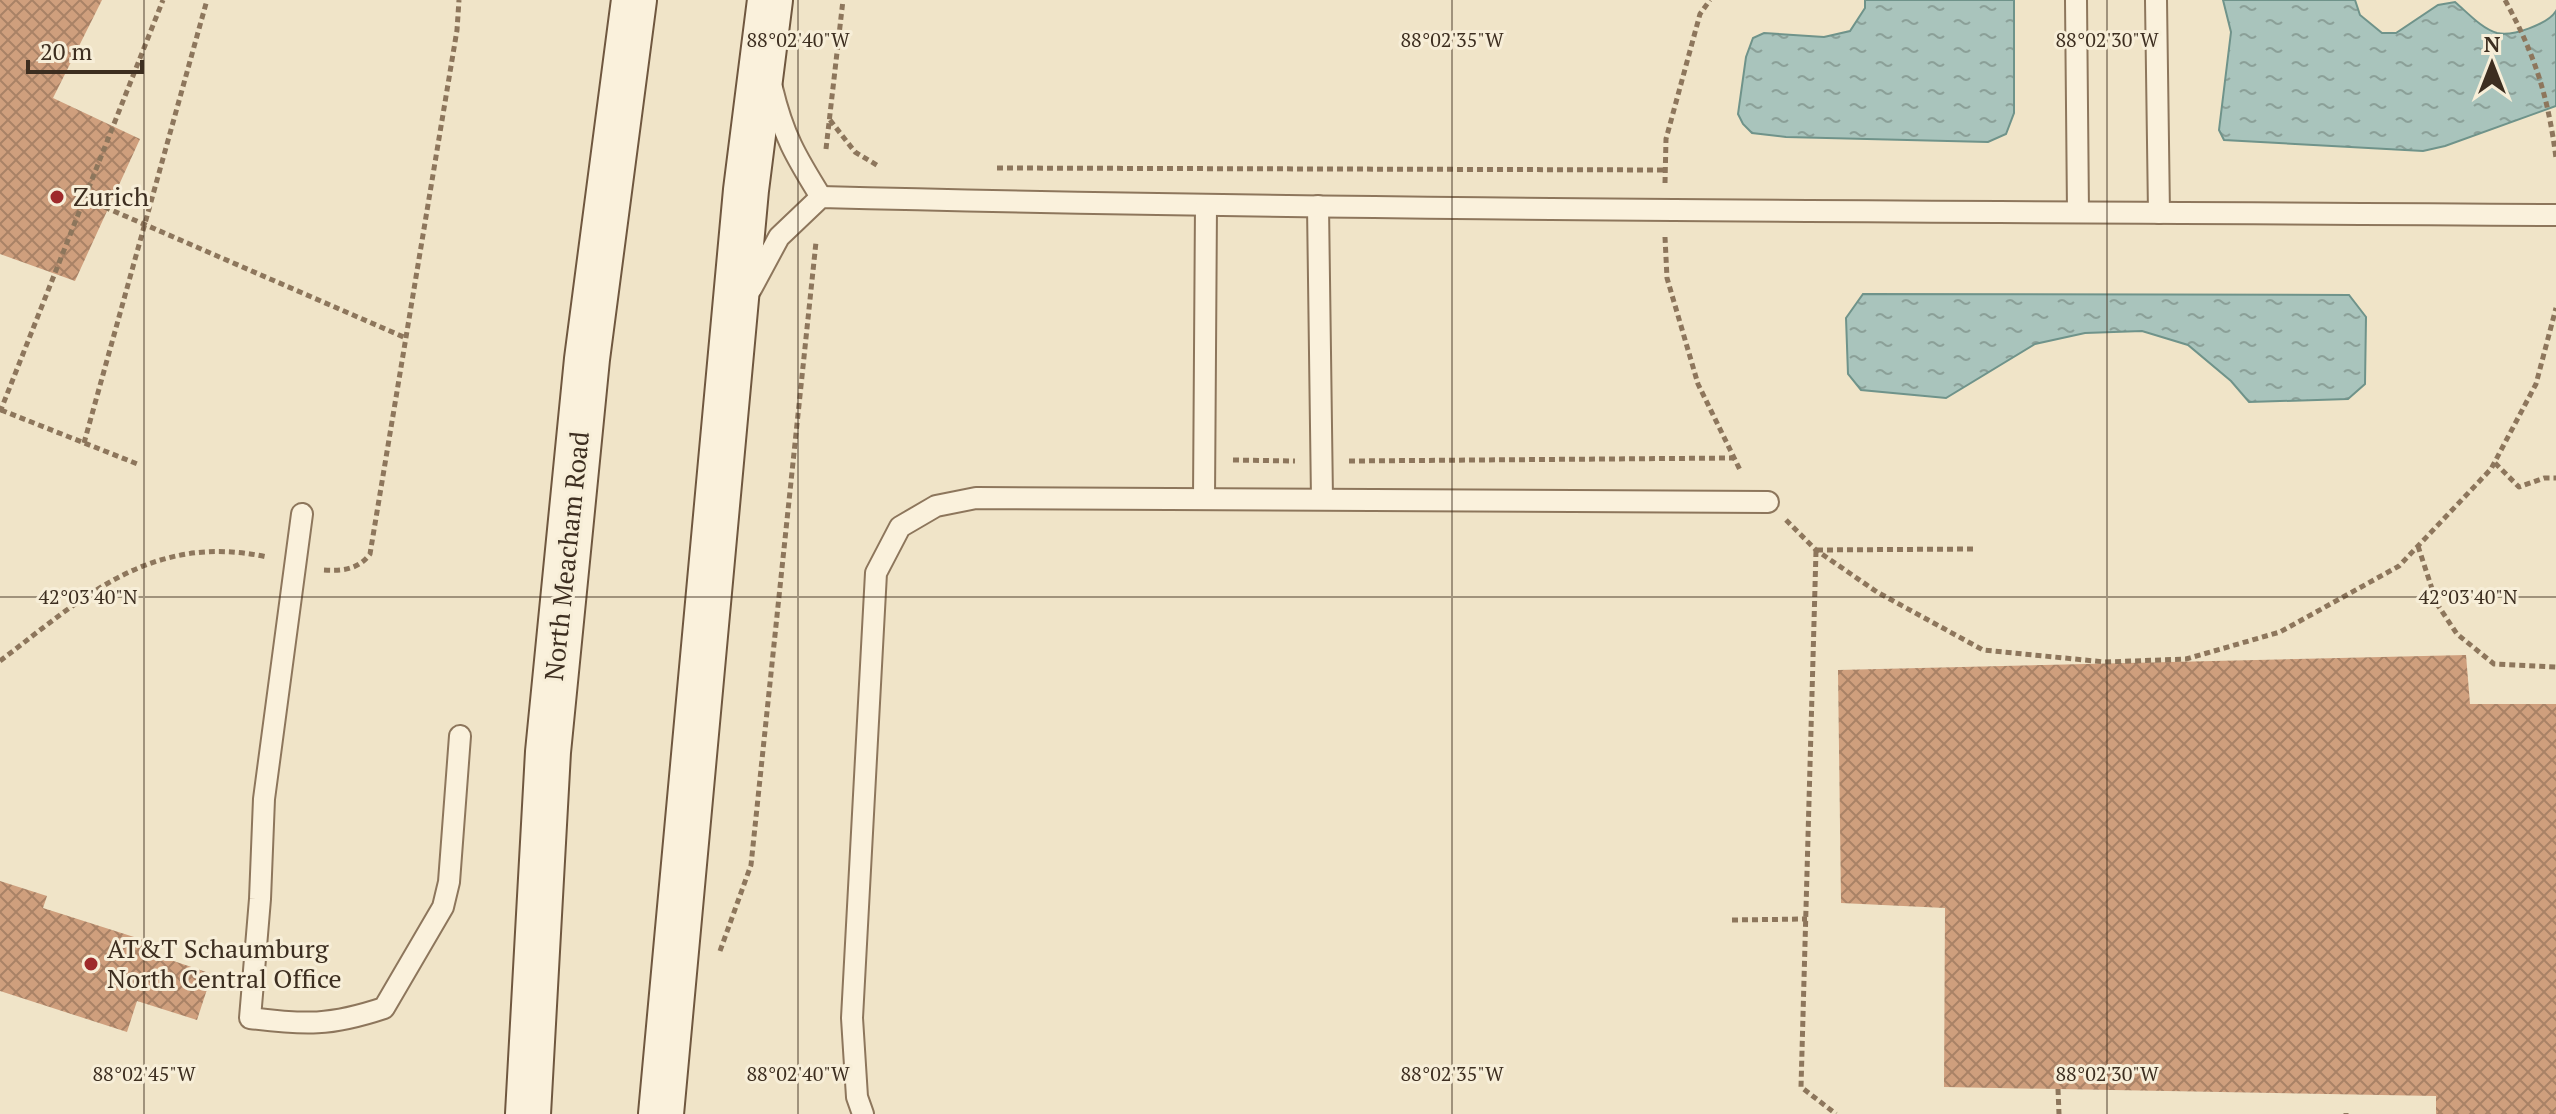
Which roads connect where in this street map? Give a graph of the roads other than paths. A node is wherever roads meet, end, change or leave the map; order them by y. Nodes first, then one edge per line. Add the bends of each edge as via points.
1 (634, 0) edge
2 (2076, 0) edge
3 (2156, 0) edge
4 (770, 2) edge
5 (821, 197) junction
6 (1206, 205) junction
7 (1318, 206) junction
8 (2078, 212) junction
9 (2159, 213) junction
10 (2556, 215) edge
11 (733, 329) junction
12 (1204, 499) junction
13 (1322, 499) junction
14 (1768, 502) road end
15 (302, 514) dead end
16 (460, 736) dead end
17 (528, 1114) edge
18 (661, 1114) edge
19 (863, 1114) edge

1 - 17 main road, North Meacham Road via 587,359 548,752
2 - 8 lane
3 - 9 lane
4 - 5 lane via 772,85 781,125
4 - 11 main road
5 - 6 lane
5 - 11 lane via 779,237
6 - 7 lane
6 - 12 lane
7 - 8 lane
7 - 13 lane
8 - 9 lane
9 - 10 lane
11 - 18 main road
12 - 13 lane
12 - 19 lane via 976,498 936,506 900,527 876,573 852,1018 857,1097
13 - 14 lane
15 - 16 lane via 264,799 250,1018 344,1022 384,1008 443,907

